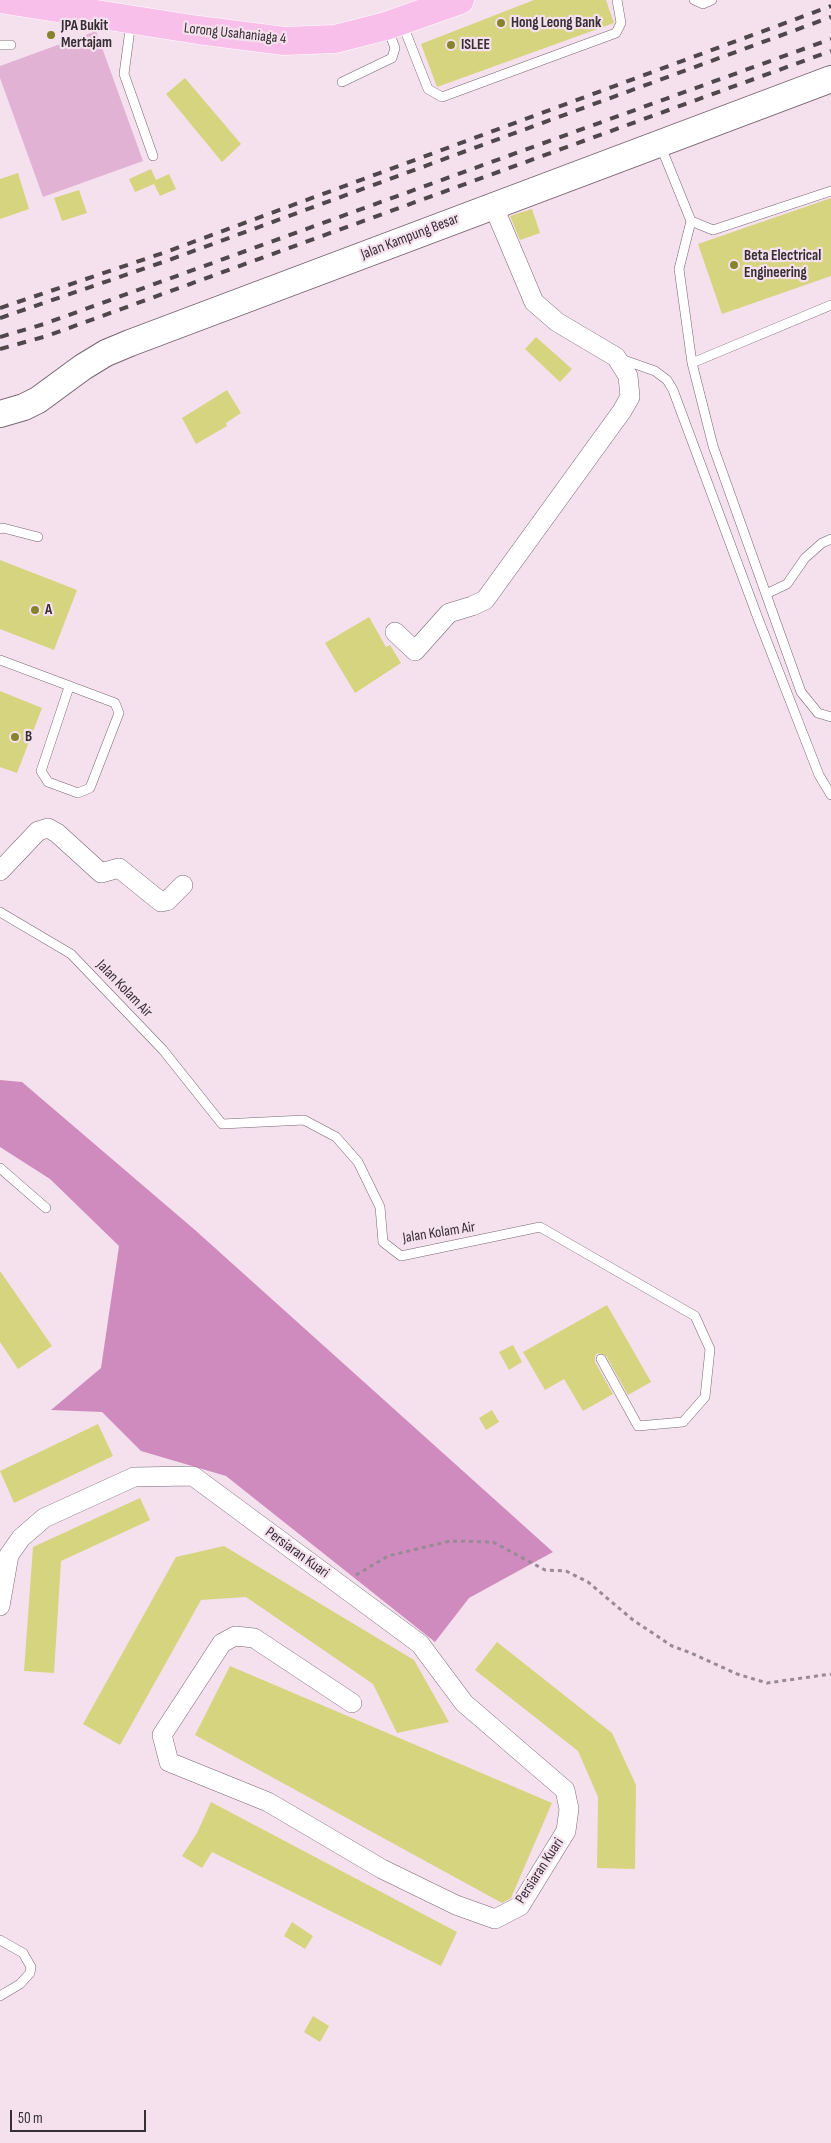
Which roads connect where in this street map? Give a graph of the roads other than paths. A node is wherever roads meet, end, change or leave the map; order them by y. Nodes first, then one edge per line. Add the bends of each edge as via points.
1 (6, 0) edge
2 (460, 0) edge
3 (616, 0) edge
4 (694, 0) edge
5 (712, 0) edge
6 (131, 20) junction
7 (394, 24) junction
8 (0, 45) edge
9 (11, 45) dead end
10 (831, 79) edge
11 (342, 82) dead end
12 (660, 143) junction
13 (153, 156) dead end
14 (831, 190) edge
15 (493, 205) junction
16 (691, 221) junction
17 (831, 305) edge
18 (616, 357) junction
19 (692, 363) junction
20 (0, 414) edge
21 (0, 529) edge
22 (38, 537) dead end
23 (831, 539) edge
24 (766, 594) junction
25 (395, 632) dead end
26 (0, 660) edge
27 (69, 687) junction
28 (831, 717) edge
29 (831, 795) edge
30 (0, 871) edge
31 (183, 884) dead end
32 (0, 912) edge
33 (0, 1168) edge
34 (46, 1208) dead end
35 (601, 1359) dead end
36 (0, 1606) edge
37 (352, 1703) dead end
38 (0, 1940) edge
39 (0, 1996) edge

1 - 6 main road, Lorong Usahaniaga 4
2 - 7 main road, Lorong Usahaniaga 4
3 - 7 lane via 621,24 616,32 442,97 428,89
4 - 5 lane via 702,4
6 - 7 main road, Lorong Usahaniaga 4 via 284,40 335,39
6 - 13 lane via 124,74
7 - 11 lane via 395,54 392,58
8 - 9 lane
10 - 12 street, Jalan Kampung Besar
12 - 15 street, Jalan Kampung Besar
12 - 16 lane
14 - 16 lane via 713,230
15 - 18 street via 534,302 558,322
15 - 20 street, Jalan Kampung Besar via 114,350 83,367 38,400
16 - 19 lane via 679,269
17 - 19 lane
18 - 25 street via 628,376 630,397 485,600 449,613 415,651
18 - 29 lane via 655,371 674,390 766,639 819,775
19 - 24 lane via 713,446
21 - 22 lane
23 - 24 lane via 804,558 787,584
24 - 28 lane via 801,692 818,713
26 - 27 lane
27 - 27 lane via 115,703 119,713 90,788 78,793 48,782 41,771
30 - 31 street via 38,831 48,828 101,873 119,868 161,902 167,901
32 - 35 lane, Jalan Kolam Air via 71,954 163,1050 222,1124 304,1120 336,1137 358,1162 380,1207 383,1242 401,1256 540,1227 695,1316 710,1349 705,1397 683,1422 638,1426
33 - 34 lane
36 - 37 street, Persiaran Kuari via 9,1555 21,1538 44,1518 134,1477 193,1476 420,1644 464,1703 565,1790 570,1809 566,1831 520,1906 495,1919 456,1905 382,1869 268,1802 169,1762 162,1735 222,1643 235,1636 254,1638
38 - 39 lane via 23,1953 31,1966 30,1973 20,1984

